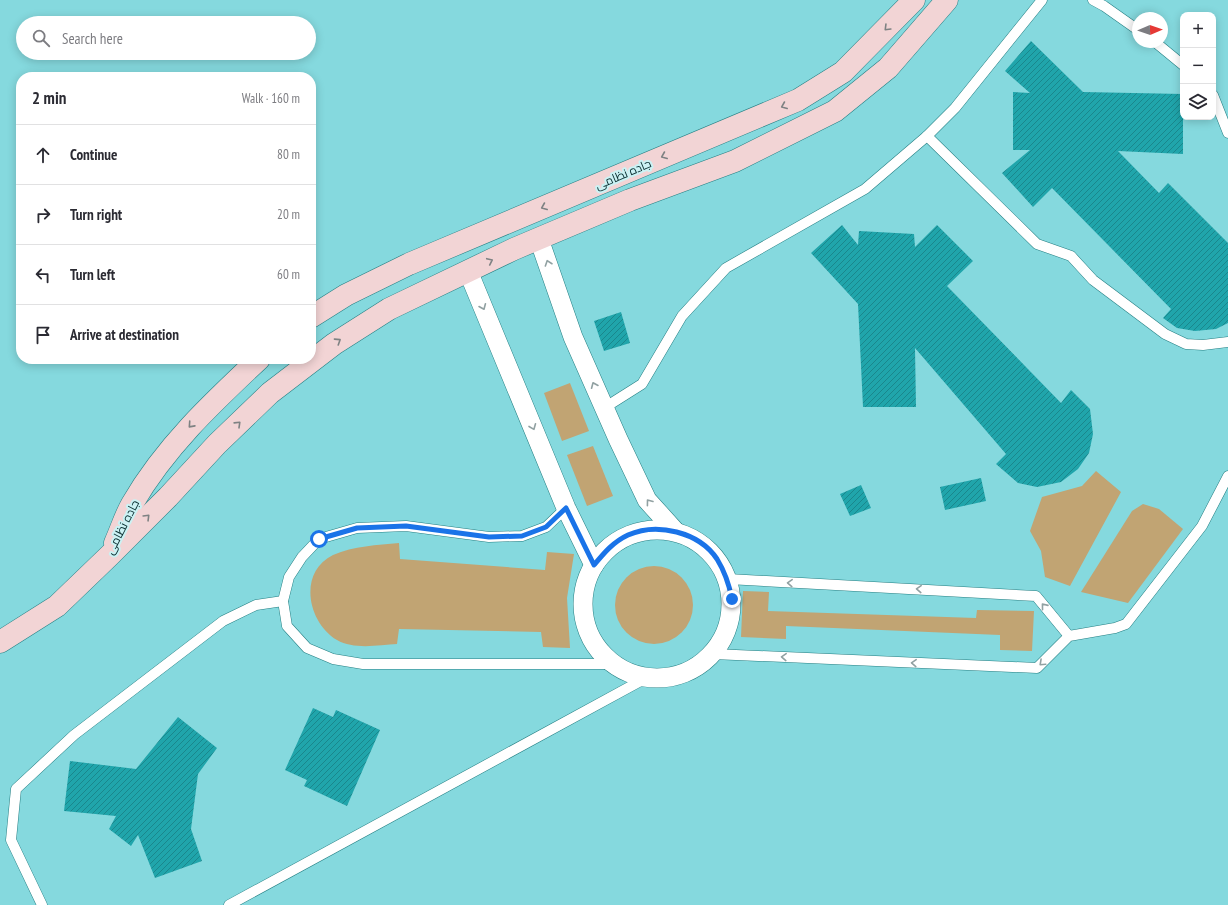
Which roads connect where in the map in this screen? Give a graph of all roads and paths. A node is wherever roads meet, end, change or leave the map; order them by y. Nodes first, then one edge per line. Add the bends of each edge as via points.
1 (914, 0) edge
2 (946, 0) edge
3 (1042, 0) edge
4 (1093, 0) edge
5 (1132, 26) edge
6 (1162, 48) edge
7 (1180, 63) edge
8 (1216, 102) edge
9 (1228, 132) edge
10 (927, 136) junction
11 (539, 239) junction
12 (468, 271) junction
13 (316, 314) edge
14 (1228, 342) edge
15 (316, 358) edge
16 (254, 364) edge
17 (308, 364) edge
18 (604, 408) junction
19 (1228, 476) edge
20 (566, 508) junction
21 (675, 531) junction
22 (110, 555) junction
23 (594, 565) junction
24 (728, 579) junction
25 (283, 601) junction
26 (1069, 636) junction
27 (0, 642) edge
28 (713, 654) junction
29 (612, 664) junction
30 (646, 678) junction
31 (42, 905) edge
32 (229, 905) edge

1 -> 13 main road, جاده نظامی via 843,72 798,100 409,264 346,295
2 - 11 main road via 888,68 835,111 735,161 630,200
3 - 10 lane via 955,108
4 - 5 lane
6 - 7 lane
8 - 9 lane
10 - 14 lane via 1037,244 1071,256 1092,280 1165,334 1186,344
10 - 18 lane via 865,189 726,268 682,316 642,384
12 -> 11 main road
18 -> 11 street via 573,337
15 -> 12 main road via 389,309
12 -> 20 street
16 -> 22 main road, جاده نظامی via 202,412 165,454 132,504
22 -> 17 main road via 217,444 270,393
21 -> 18 street via 647,500
19 - 26 lane via 1202,526 1126,624
20 - 23 street
20 - 25 lane via 546,527 522,536 489,537 406,526 357,528 319,539 302,557 289,577
21 - 23 street via 652,529 629,534 609,547
21 - 24 street via 698,541 716,558
22 - 27 main road, جاده نظامی via 57,606
23 - 29 street via 585,585 582,607 586,629 597,648
26 -> 24 lane via 1036,596
24 - 28 street via 732,599 731,618 724,637
25 - 29 lane via 287,626 307,648 333,659 363,664 421,666
25 - 31 lane via 256,606 223,621 74,735 16,789 12,840
26 -> 28 lane via 1037,668
28 - 30 street via 694,670 671,678
29 - 30 street via 628,674
30 - 32 lane

